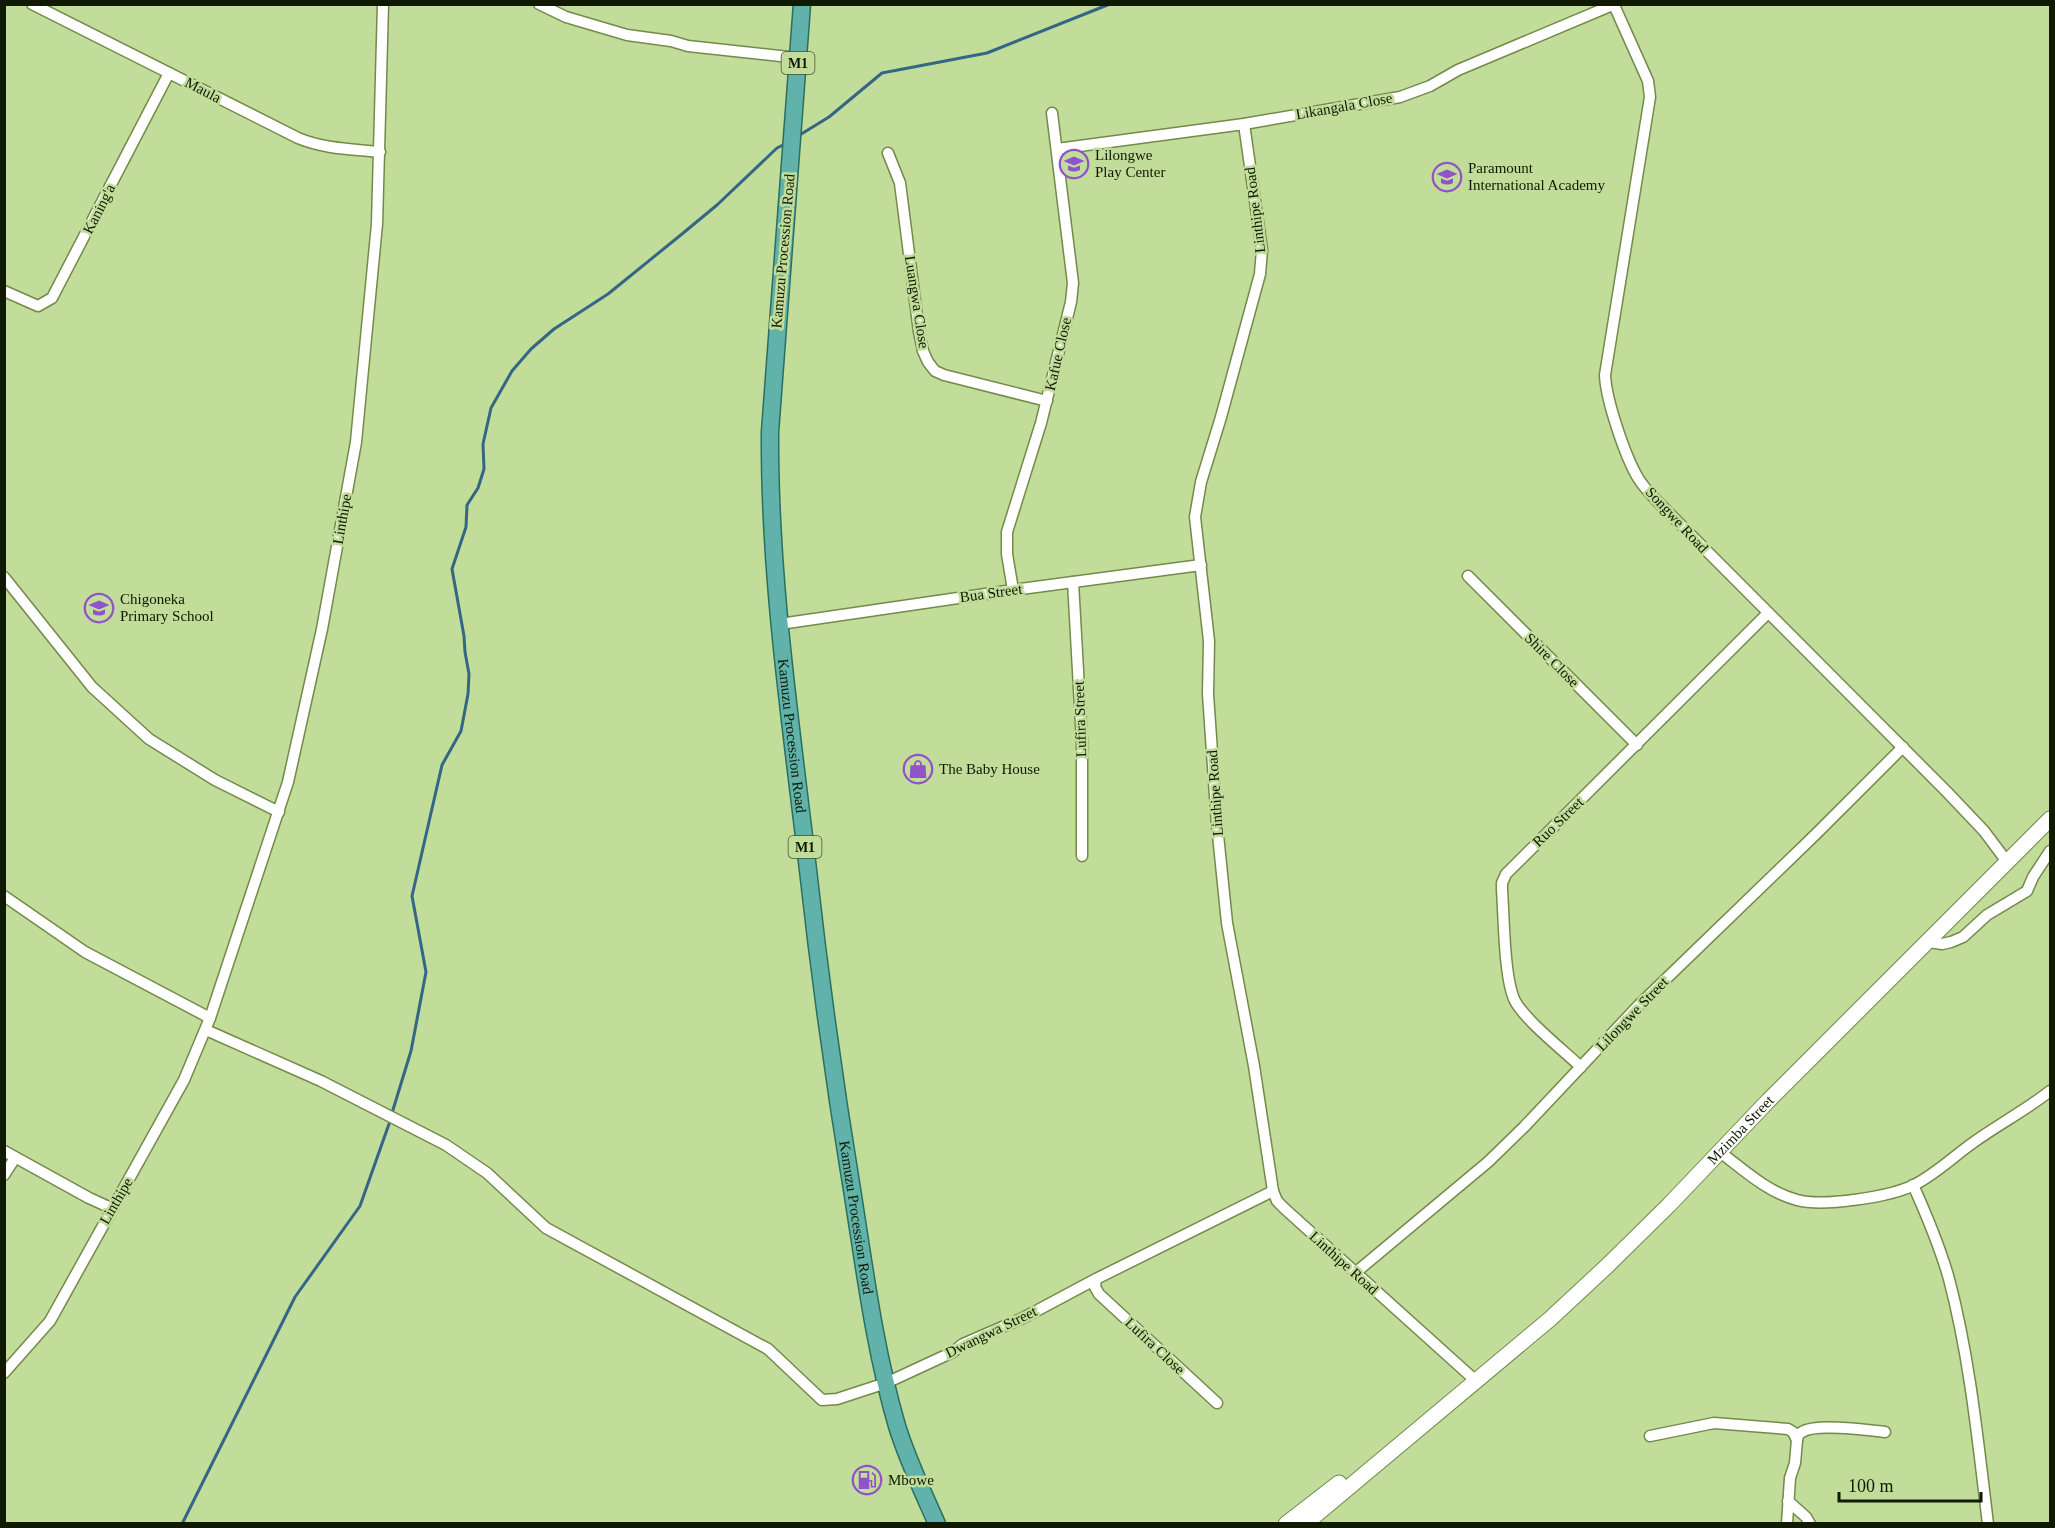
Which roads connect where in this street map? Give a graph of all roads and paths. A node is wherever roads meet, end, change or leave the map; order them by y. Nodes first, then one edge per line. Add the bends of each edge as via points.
1 (32, 4) edge
2 (383, 4) edge
3 (539, 4) edge
4 (802, 4) edge
5 (1614, 5) edge
6 (798, 58) junction
7 (169, 72) junction
8 (1052, 113) dead end
9 (1244, 124) junction
10 (1057, 149) junction
11 (380, 152) junction
12 (888, 153) dead end
13 (4, 291) edge
14 (1047, 401) junction
15 (1201, 565) junction
16 (1468, 576) dead end
17 (4, 577) edge
18 (1073, 582) junction
19 (1013, 590) junction
20 (1768, 613) junction
21 (780, 624) junction
22 (1637, 745) junction
23 (1903, 747) junction
24 (279, 812) junction
25 (2050, 819) edge
26 (2050, 851) edge
27 (1083, 856) dead end
28 (2008, 863) junction
29 (4, 896) edge
30 (1929, 942) junction
31 (210, 1018) junction
32 (206, 1030) junction
33 (1581, 1067) junction
34 (2050, 1091) edge
35 (4, 1151) edge
36 (1720, 1152) junction
37 (15, 1158) junction
38 (4, 1175) edge
39 (1913, 1185) junction
40 (1273, 1191) junction
41 (111, 1208) junction
42 (1355, 1273) junction
43 (1095, 1283) junction
44 (4, 1373) edge
45 (1476, 1381) junction
46 (886, 1383) junction
47 (1216, 1403) dead end
48 (1419, 1429) junction
49 (1885, 1432) dead end
50 (1650, 1436) dead end
51 (1797, 1440) junction
52 (1788, 1501) junction
53 (937, 1524) edge
54 (1286, 1524) edge
55 (1305, 1524) edge
56 (1787, 1524) edge
57 (1810, 1524) edge
58 (1988, 1524) edge

1 - 7 street, Maula
2 - 11 street, Linthipe
3 - 6 street via 566,17 627,35
4 - 6 highway, Kamuzu Procession Road / M1
5 - 9 street, Likangala Close via 1400,97
5 - 20 street, Songwe Road via 1648,81 1650,97 1606,363 1608,399 1638,478
6 - 21 highway, Kamuzu Procession Road / M1 via 770,432 772,535
7 - 11 street, Maula via 314,145
7 - 13 street, Kaning'a via 52,298 38,306
8 - 10 street, Kafue Close
9 - 10 street, Likangala Close
9 - 15 street, Linthipe Road via 1262,250 1260,274 1197,501
10 - 14 street, Kafue Close via 1074,283
11 - 24 street, Linthipe via 356,442 322,629
12 - 14 street, Luangwa Close via 900,183 919,332 928,362 944,375
14 - 19 street, Kafue Close via 1007,532
15 - 18 street, Bua Street
15 - 40 street, Linthipe Road via 1227,923
16 - 22 street, Shire Close
17 - 24 street via 92,687 149,740 215,780
18 - 19 street, Bua Street
18 - 27 street, Lufira Street via 1082,742
19 - 21 street, Bua Street
20 - 22 street, Ruo Street
20 - 23 street, Songwe Road
21 - 46 highway, Kamuzu Procession Road / M1 via 831,1059
22 - 33 street, Ruo Street via 1506,874 1502,883 1509,983 1515,1001
23 - 28 street, Songwe Road via 1984,831
23 - 33 street, Lilongwe Street via 1639,1005
24 - 31 street, Linthipe
25 - 28 main road, Mzimba Street
26 - 30 street via 2027,891 1987,915 1963,937 1951,942
28 - 30 main road, Mzimba Street
29 - 31 street via 85,952
30 - 36 main road, Mzimba Street
31 - 32 street, Linthipe
32 - 41 street, Linthipe via 184,1080
32 - 46 street, Dwangwa Street via 321,1081 446,1145 487,1173 552,1232 768,1349 822,1400
33 - 42 street, Lilongwe Street via 1488,1162
34 - 39 street
35 - 37 street
36 - 39 street via 1764,1185 1799,1201 1843,1201
36 - 45 main road, Mzimba Street via 1607,1266
37 - 38 street
37 - 41 street
39 - 58 street via 1949,1279 1966,1360
40 - 42 street, Linthipe Road via 1277,1201
40 - 43 street, Dwangwa Street
41 - 44 street, Linthipe via 50,1320
42 - 45 street, Linthipe Road
43 - 46 street, Dwangwa Street
43 - 47 street, Lufira Close via 1099,1294
45 - 48 main road, Mzimba Street
46 - 53 highway, Kamuzu Procession Road / M1 via 906,1452
48 - 54 main road
48 - 55 main road
49 - 51 street via 1809,1430
50 - 51 street via 1714,1423 1788,1429
51 - 52 street
52 - 56 street
52 - 57 street

